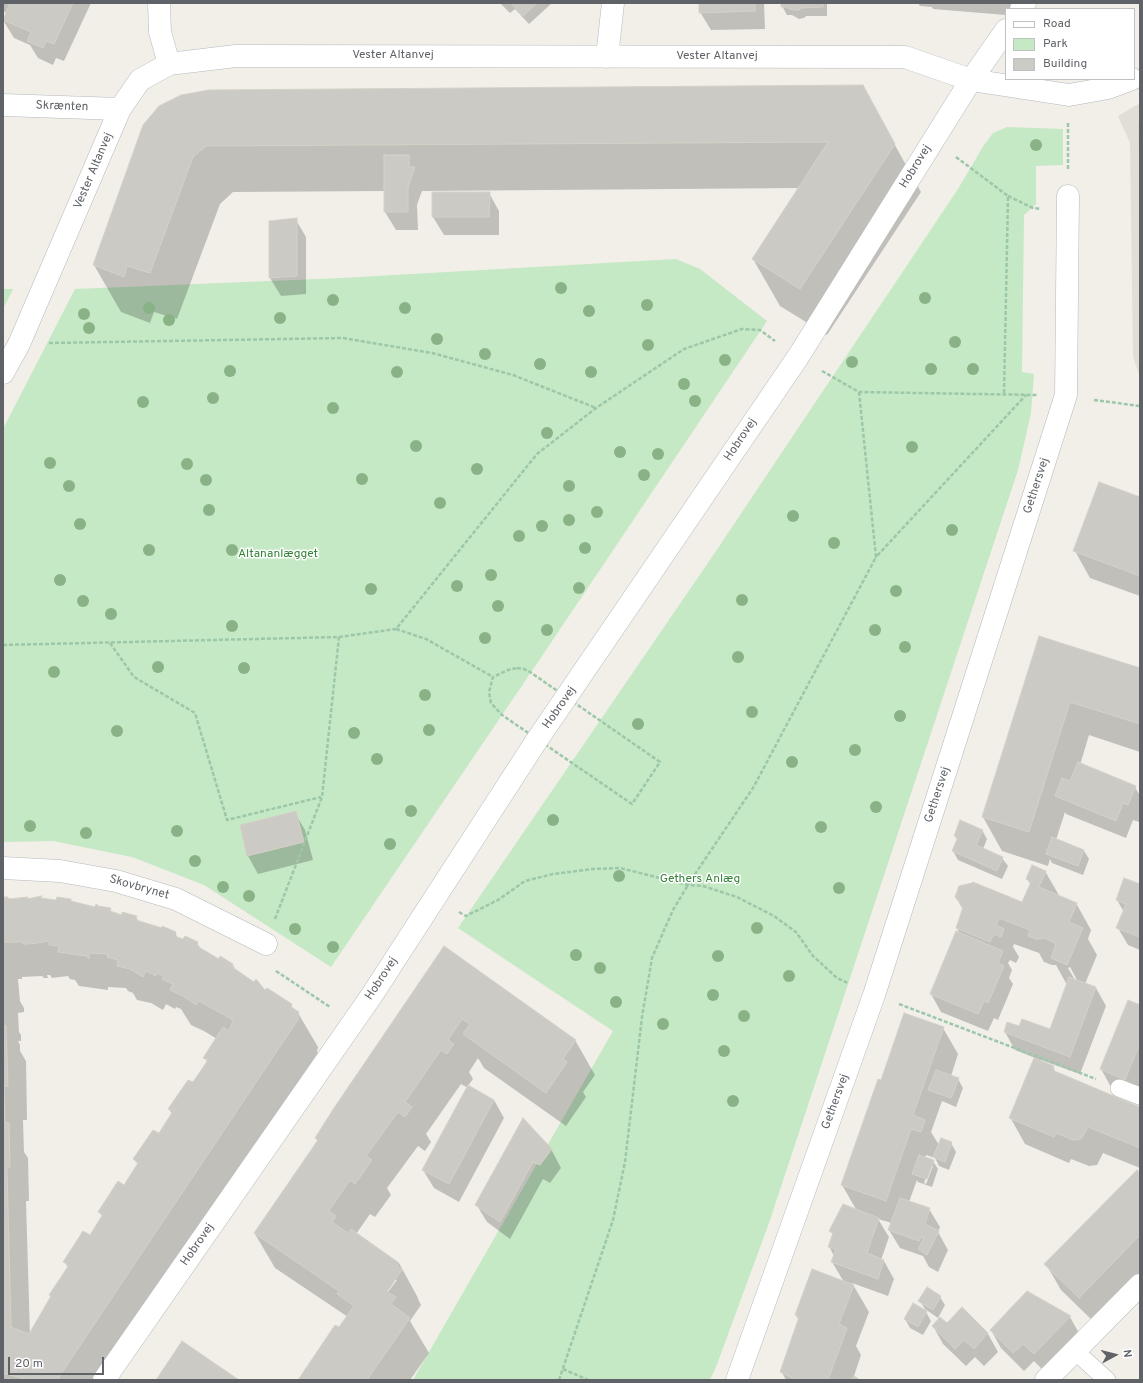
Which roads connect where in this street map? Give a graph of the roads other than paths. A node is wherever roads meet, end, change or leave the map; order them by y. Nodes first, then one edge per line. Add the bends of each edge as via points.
1 (159, 3) edge
2 (613, 3) edge
3 (1005, 31) edge
4 (607, 56) junction
5 (169, 64) junction
6 (971, 80) junction
7 (1130, 80) edge
8 (3, 104) edge
9 (120, 109) junction
10 (1068, 203) road end
11 (3, 373) edge
12 (3, 868) edge
13 (266, 944) road end
14 (1119, 1088) road end
15 (1140, 1096) edge
16 (1140, 1285) edge
17 (1075, 1351) junction
18 (104, 1380) edge
19 (736, 1380) edge
20 (1046, 1380) edge
21 (1107, 1380) edge

1 - 5 street via 160,32
2 - 4 street
3 - 6 street, Hobrovej
4 - 5 street, Vester Altanvej via 236,56
4 - 6 street, Vester Altanvej via 905,57
5 - 9 street, Vester Altanvej via 140,80
6 - 7 street, Vester Altanvej via 1069,95 1108,88
6 - 18 street, Hobrovej via 798,357 537,740 368,1000
8 - 9 street, Skrænten
9 - 11 street, Vester Altanvej via 19,344
10 - 19 street, Gethersvej via 1066,395 874,995
12 - 13 street, Skovbrynet via 60,871 116,881 176,899
14 - 15 lane
16 - 17 street
17 - 20 street
17 - 21 lane

